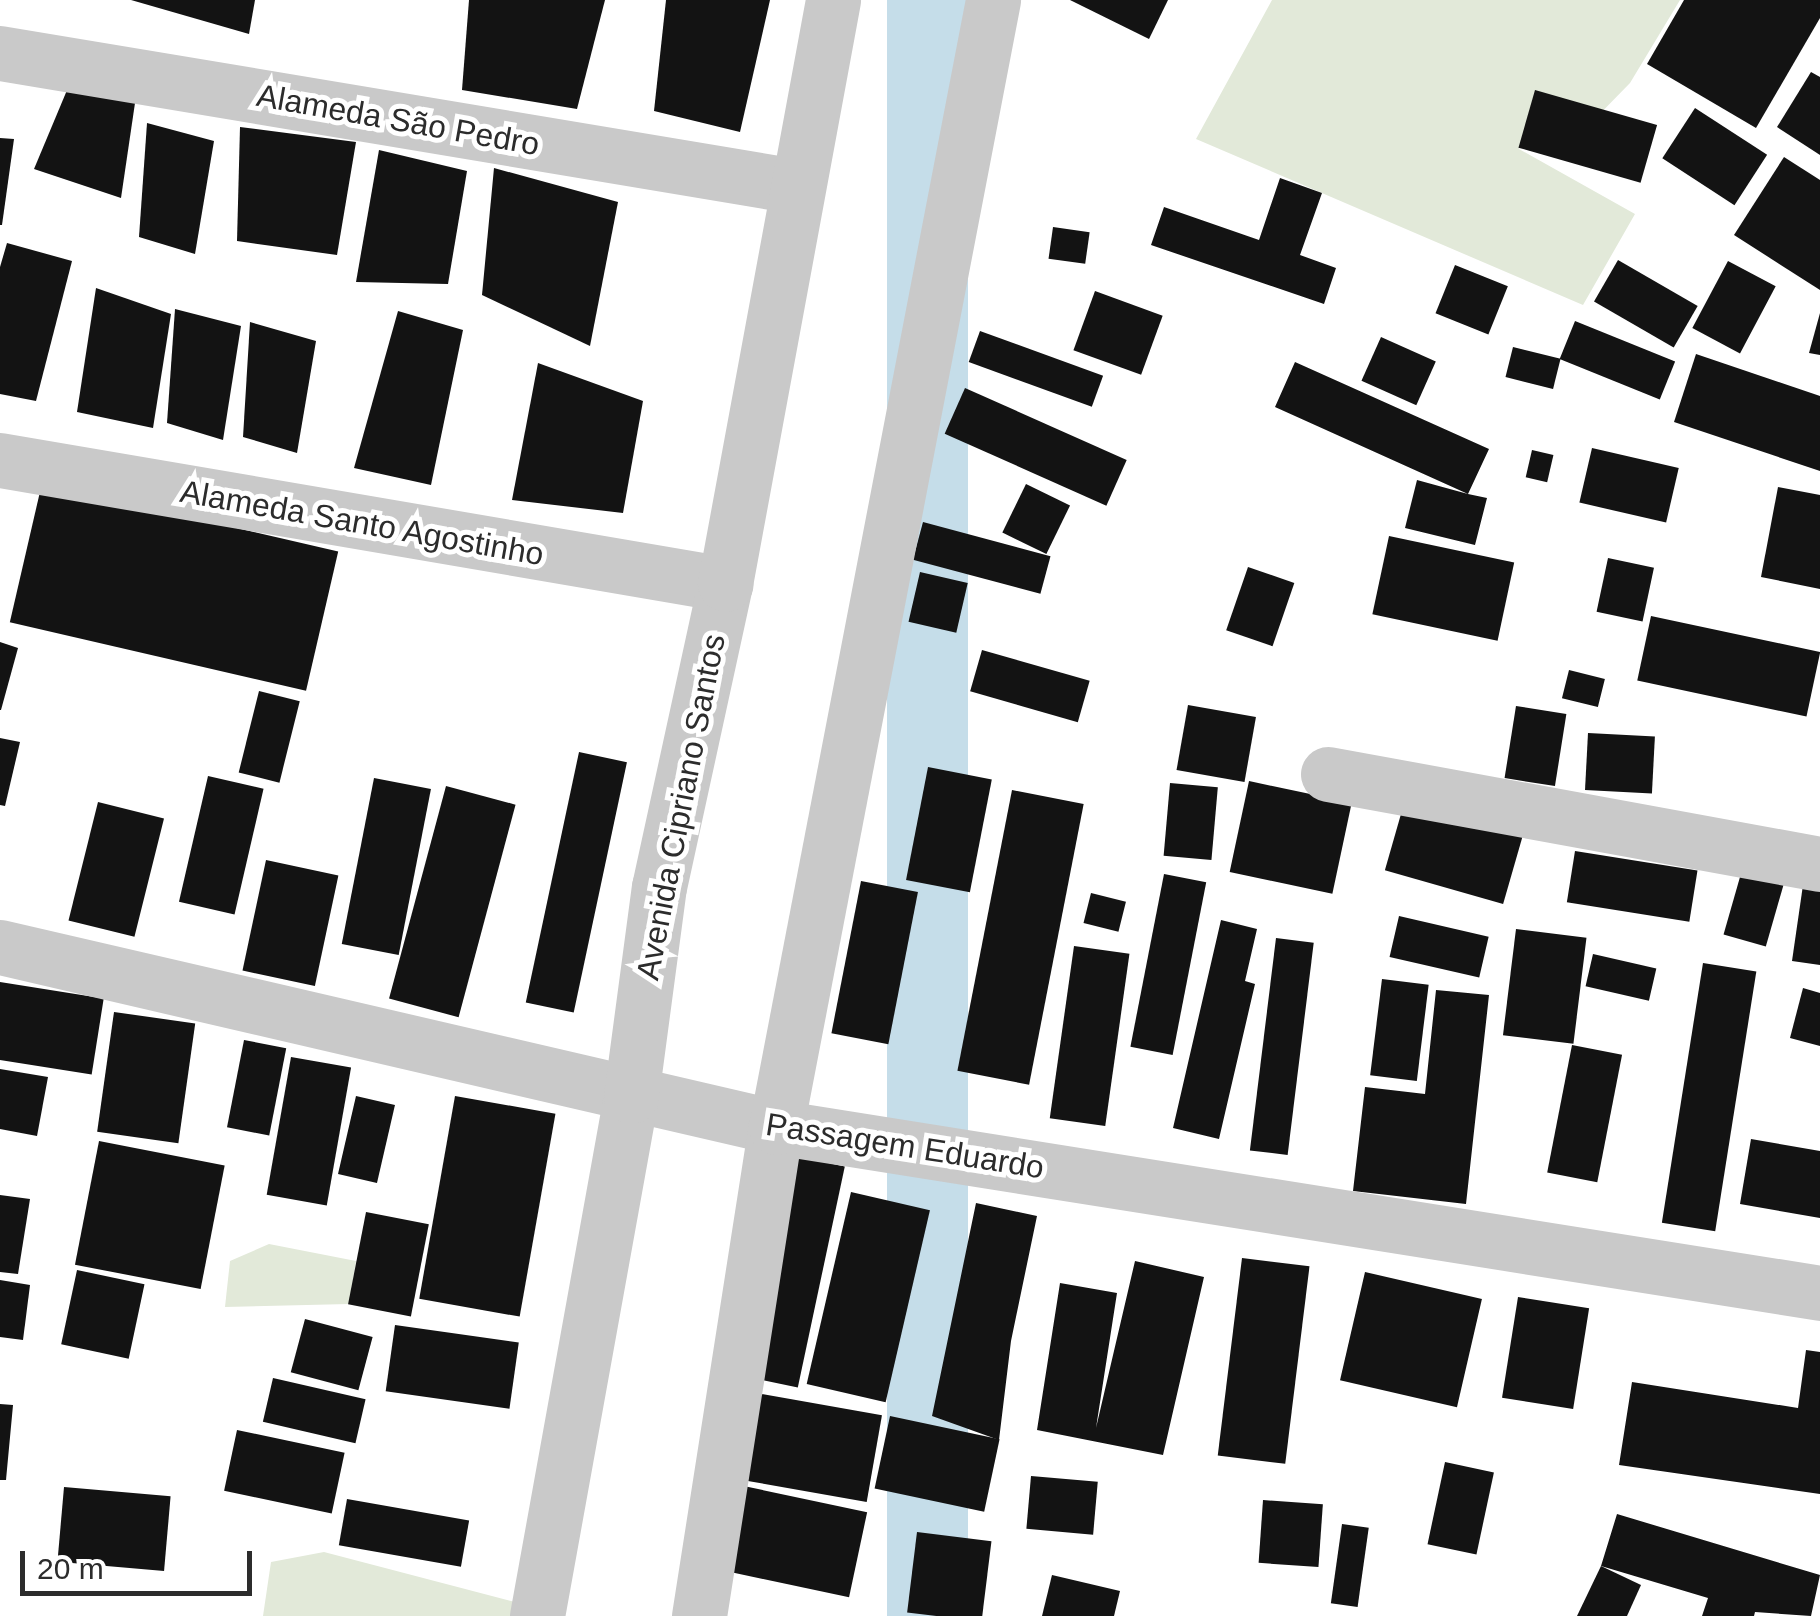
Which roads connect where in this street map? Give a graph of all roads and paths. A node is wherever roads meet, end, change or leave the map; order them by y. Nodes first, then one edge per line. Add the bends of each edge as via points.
1 (833, 0) edge
2 (993, 0) edge
3 (0, 53) edge
4 (796, 186) junction
5 (0, 460) edge
6 (725, 584) junction
7 (1328, 774) dead end
8 (1820, 864) edge
9 (0, 947) edge
10 (630, 1096) junction
11 (776, 1126) junction
12 (1820, 1293) edge
13 (537, 1616) edge
14 (699, 1616) edge

1 - 4 street, Avenida Cipriano Santos
2 - 11 street
3 - 4 street, Alameda São Pedro
4 - 6 street, Avenida Cipriano Santos
5 - 6 street, Alameda Santo Agostinho
6 - 10 street, Avenida Cipriano Santos via 659,887
7 - 8 street
9 - 10 street, Passagem Eduardo
10 - 11 street, Passagem Eduardo
10 - 13 street, Avenida Cipriano Santos
11 - 12 street, Passagem Eduardo
11 - 14 street

